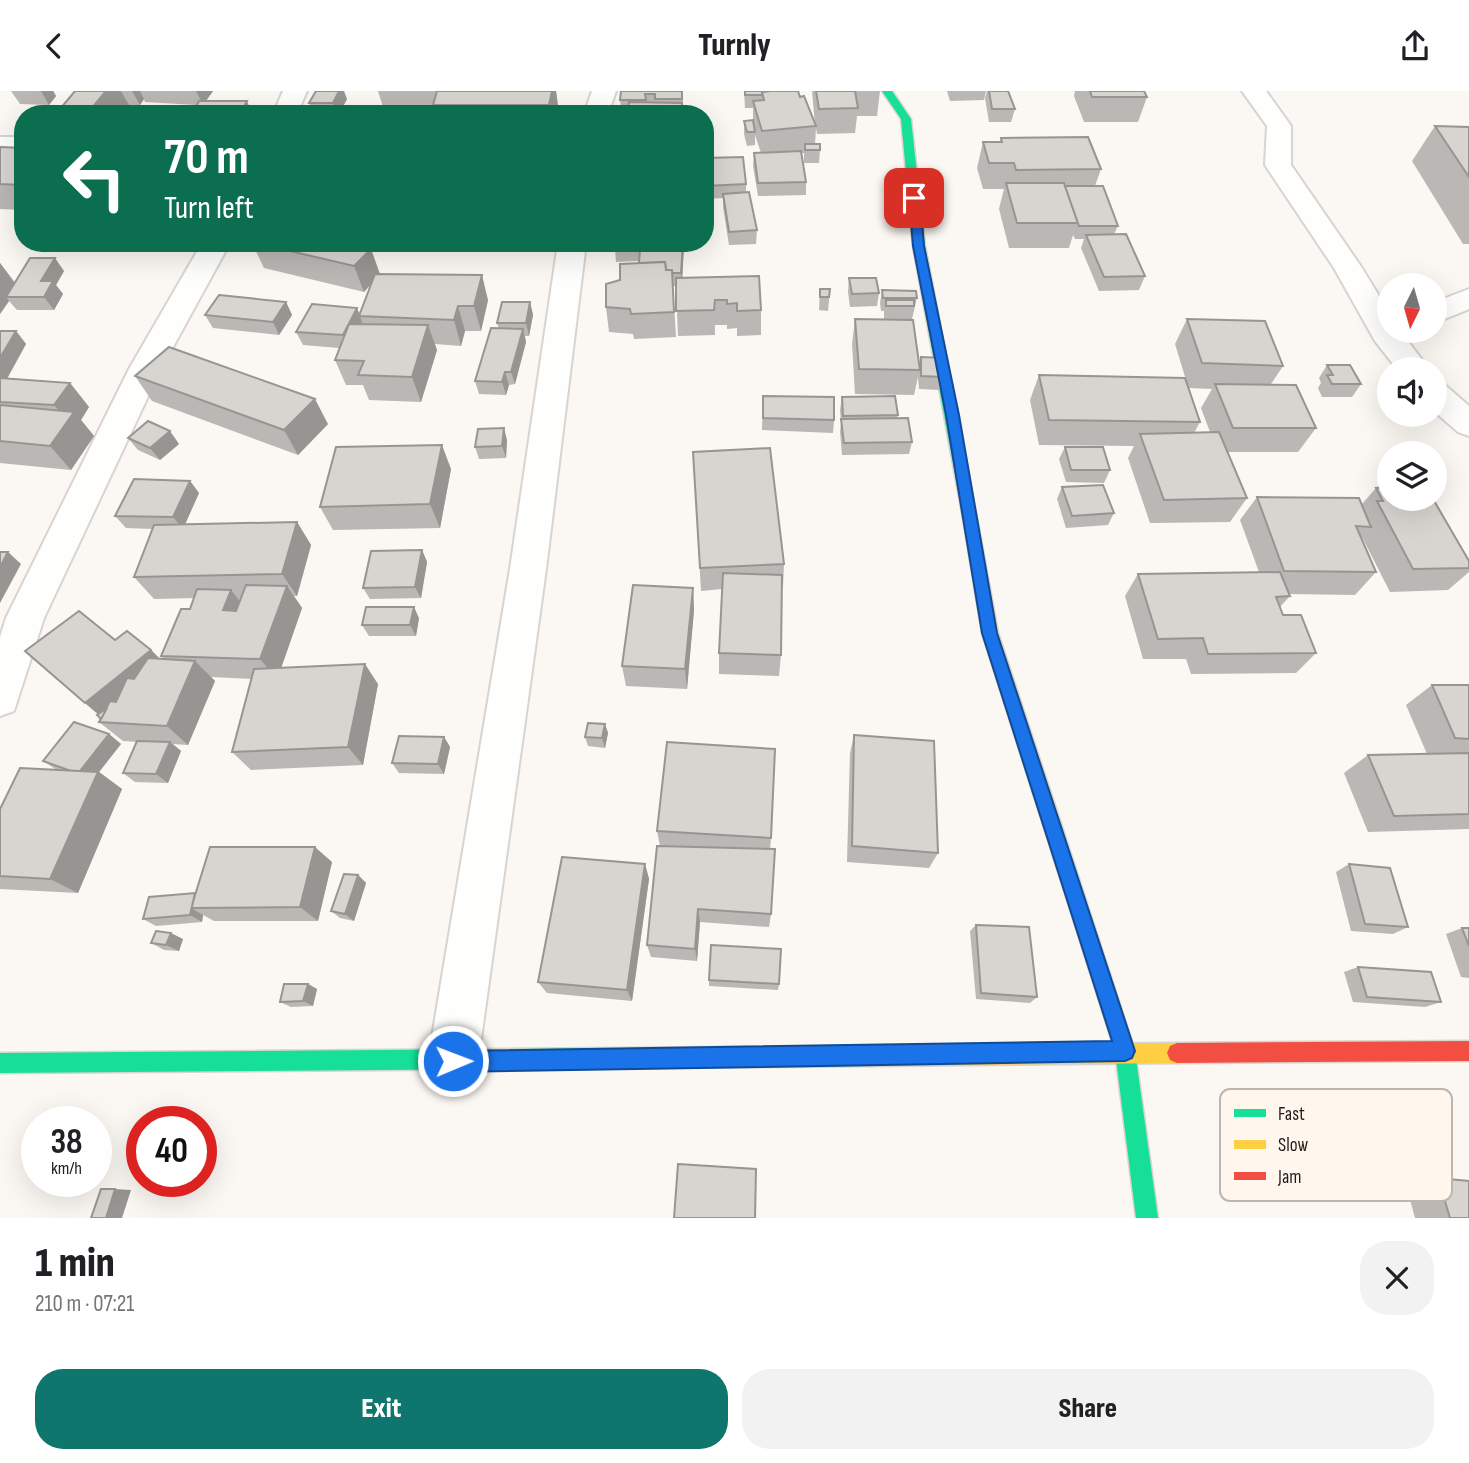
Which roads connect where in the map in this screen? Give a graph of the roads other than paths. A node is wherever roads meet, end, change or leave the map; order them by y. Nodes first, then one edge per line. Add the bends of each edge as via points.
1 (887, 91) edge
2 (1254, 91) edge
3 (211, 252) edge
4 (571, 252) edge
5 (1469, 298) edge
6 (1447, 308) edge
7 (1377, 312) edge
8 (1447, 405) edge
9 (1469, 424) edge
10 (0, 699) edge
11 (1125, 1051) junction
12 (1469, 1051) edge
13 (453, 1061) junction
14 (0, 1063) edge
15 (1147, 1218) edge

1 - 11 street via 906,119 919,246 990,633
2 - 7 street via 1279,126 1278,165
3 - 10 street via 145,369 25,618
4 - 13 street
5 - 6 street
8 - 9 street
11 - 12 street
11 - 13 street
11 - 15 street
13 - 14 street

